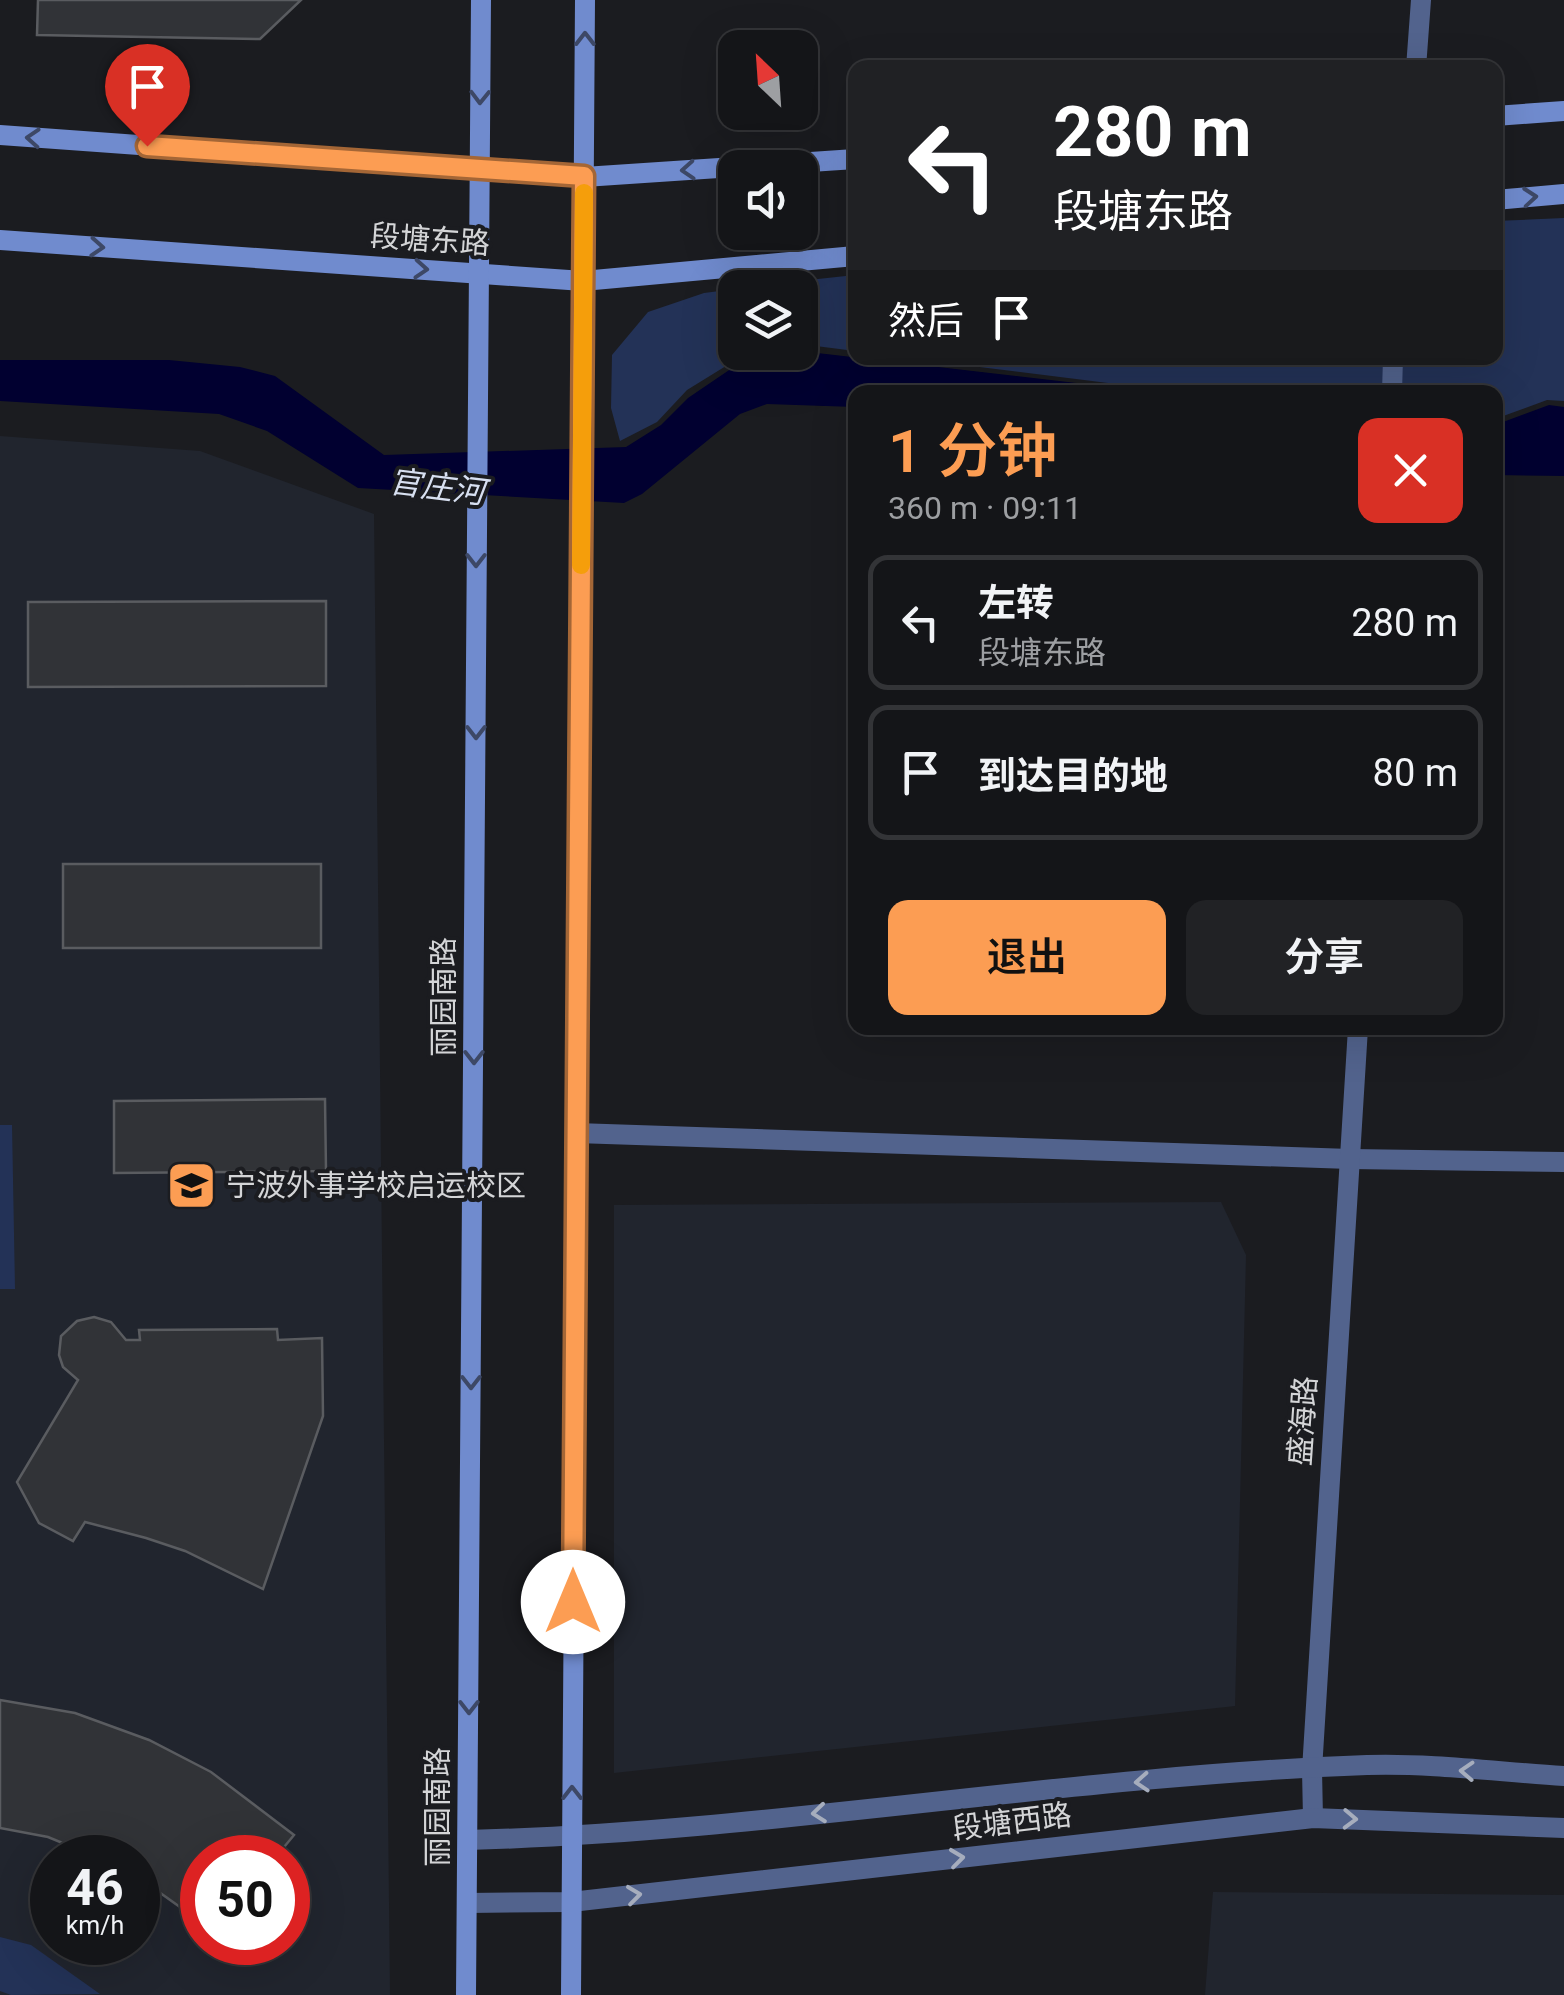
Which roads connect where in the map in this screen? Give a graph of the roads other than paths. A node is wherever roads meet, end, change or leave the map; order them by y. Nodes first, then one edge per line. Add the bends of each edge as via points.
1 (481, 0) edge
2 (585, 0) edge
3 (1421, 0) edge
4 (1417, 60) edge
5 (1564, 111) edge
6 (1503, 115) edge
7 (0, 136) edge
8 (848, 159) edge
9 (479, 169) junction
10 (584, 176) junction
11 (1564, 194) edge
12 (1503, 199) edge
13 (0, 240) edge
14 (848, 257) edge
15 (477, 273) junction
16 (583, 281) junction
17 (1358, 1035) edge
18 (576, 1133) junction
19 (1350, 1159) junction
20 (1564, 1162) edge
21 (1312, 1770) junction
22 (1564, 1776) edge
23 (1313, 1818) junction
24 (1564, 1828) edge
25 (572, 1838) junction
26 (468, 1840) junction
27 (571, 1902) junction
28 (467, 1903) junction
29 (466, 1995) edge
30 (570, 1995) edge

1 -> 9 main road, 丽园南路
10 -> 2 main road
3 - 4 street
5 - 6 main road
9 -> 7 main road
8 -> 10 main road
9 - 10 main road
9 - 15 main road, 丽园南路
10 - 16 main road
12 -> 11 main road
13 -> 15 main road, 段塘东路
14 - 16 main road, 段塘东路
15 - 16 main road, 段塘东路
15 -> 26 main road, 丽园南路
16 - 18 main road
17 - 19 street, 盛海路
18 - 19 street
25 -> 18 main road
19 - 20 street
19 - 21 street, 盛海路
22 -> 21 street, 段塘西路 via 1370,1765
21 - 23 street, 盛海路
21 -> 25 street, 段塘西路
23 -> 24 street, 段塘西路
27 -> 23 street, 段塘西路
25 - 26 street, 段塘西路
25 - 27 main road
26 - 28 main road, 丽园南路
27 - 28 street, 段塘西路
27 - 30 main road
28 - 29 main road, 丽园南路

